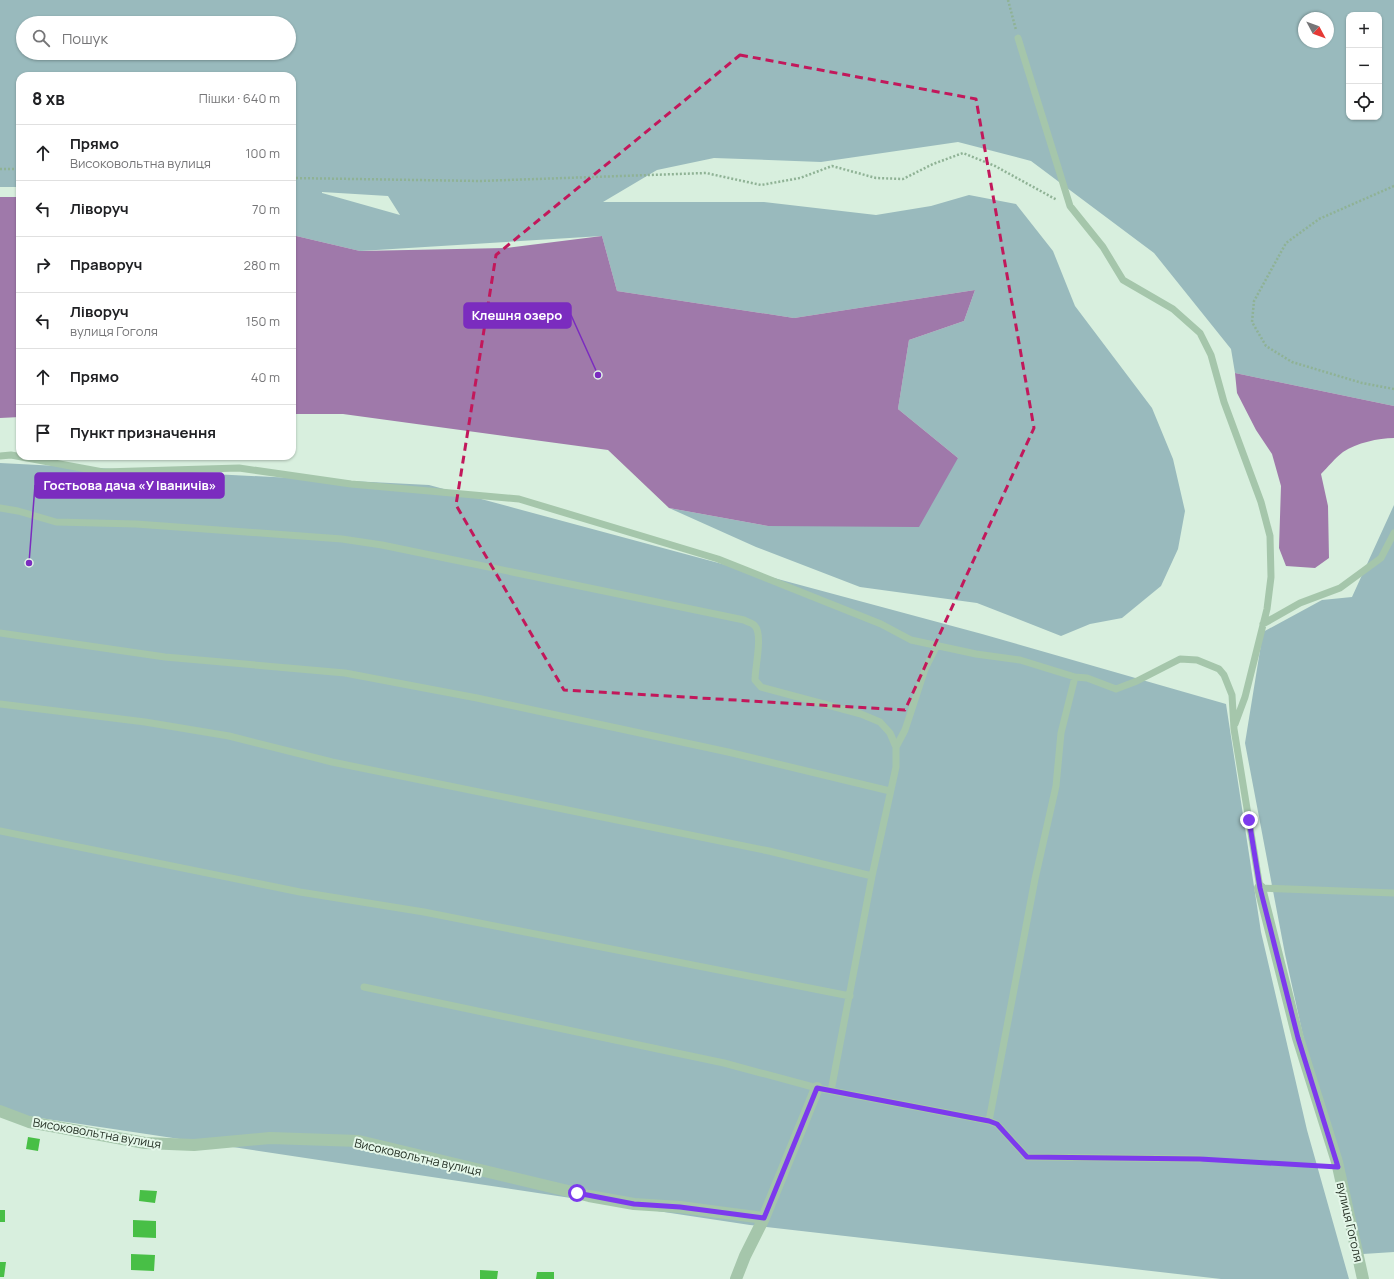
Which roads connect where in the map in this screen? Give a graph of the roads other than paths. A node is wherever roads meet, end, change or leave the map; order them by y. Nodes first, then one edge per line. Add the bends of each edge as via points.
1 (1018, 38) road end
2 (0, 456) edge
3 (16, 456) edge
4 (38, 460) edge
5 (0, 508) edge
6 (1394, 533) edge
7 (1263, 624) junction
8 (0, 633) edge
9 (937, 644) junction
10 (1075, 677) junction
11 (0, 704) edge
12 (1234, 729) junction
13 (896, 747) junction
14 (890, 791) junction
15 (0, 831) edge
16 (872, 876) junction
17 (1260, 888) junction
18 (1394, 893) edge
19 (364, 987) dead end
20 (850, 996) junction
21 (817, 1088) junction
22 (831, 1091) junction
23 (0, 1111) edge
24 (989, 1121) junction
25 (1200, 1159) road end
26 (764, 1218) junction
27 (736, 1279) edge
28 (1363, 1279) edge

1 - 7 lane via 1070,206 1103,247 1123,280 1173,309 1200,333 1211,355 1222,396 1261,502 1270,536 1271,577
2 - 3 lane
4 - 9 lane via 103,472 239,468 351,484 519,499 718,559 881,624 911,640
5 - 13 lane via 56,522 136,524 362,542 744,620 754,625 758,631 755,680 761,687 861,714 880,722 890,733
6 - 7 lane via 1381,558 1340,588 1300,603
7 - 12 lane via 1245,697
8 - 14 lane via 165,657 345,673 728,752
9 - 10 lane via 976,654 1020,660
9 - 13 lane via 925,669 905,730
10 - 12 lane via 1087,678 1116,689 1138,681 1180,659 1197,660 1219,669 1224,675 1232,695
10 - 24 lane via 1061,733 1056,786 1035,879
11 - 16 lane via 145,722 229,736 332,762 769,852
12 - 17 lane
13 - 14 lane via 896,767
14 - 16 lane
15 - 20 lane via 300,892 439,915
16 - 20 lane
17 - 18 lane
17 - 28 street, вулиця Гоголя via 1298,1038 1338,1167
19 - 21 lane via 724,1063
20 - 22 lane
21 - 22 lane
21 - 26 street
22 - 24 lane
23 - 26 street, Високовольтна вулиця via 30,1122 152,1144 194,1145 270,1138 359,1141 589,1196 634,1204
24 - 25 lane via 997,1124 1027,1157
26 - 27 street

